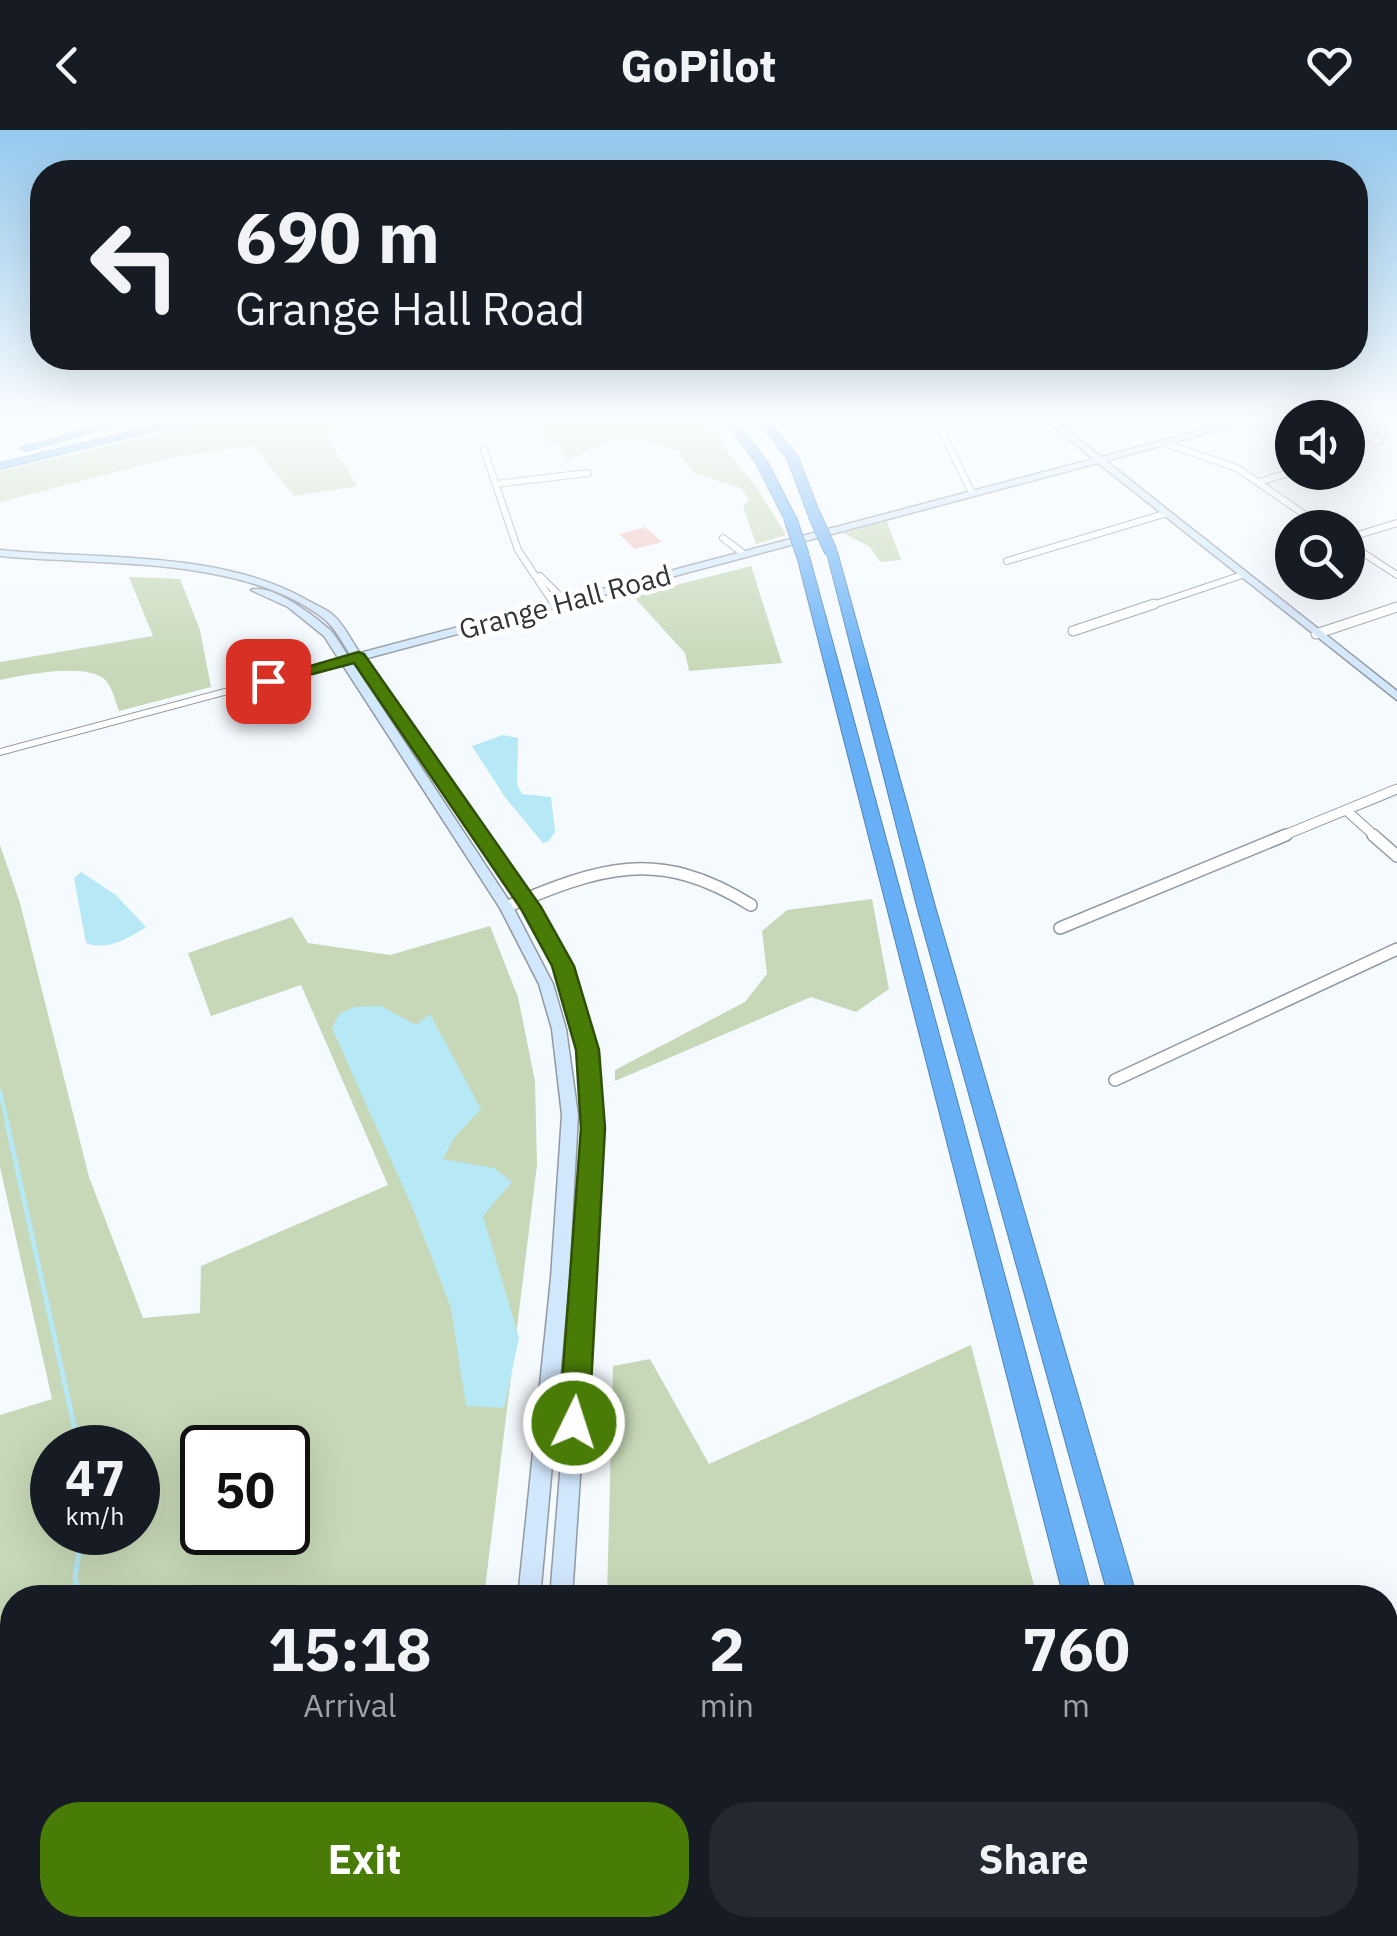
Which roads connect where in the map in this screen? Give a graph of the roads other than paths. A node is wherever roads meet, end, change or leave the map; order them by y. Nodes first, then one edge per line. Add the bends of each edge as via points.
1 (503, 505) edge
2 (784, 505) edge
3 (811, 505) edge
4 (920, 505) edge
5 (1154, 505) edge
6 (1164, 514) junction
7 (1397, 523) edge
8 (1365, 534) edge
9 (723, 538) dead end
10 (0, 552) edge
11 (1365, 552) edge
12 (744, 554) junction
13 (0, 560) edge
14 (1006, 562) dead end
15 (1397, 575) edge
16 (1242, 576) junction
17 (560, 603) junction
18 (1397, 607) edge
19 (1073, 632) dead end
20 (1316, 634) junction
21 (351, 659) junction
22 (1397, 697) edge
23 (0, 752) edge
24 (1397, 789) edge
25 (1347, 811) junction
26 (1397, 856) edge
27 (525, 898) junction
28 (751, 905) dead end
29 (506, 906) junction
30 (1060, 928) dead end
31 (1397, 949) edge
32 (1114, 1080) dead end
33 (530, 1585) edge
34 (562, 1585) edge
35 (1075, 1585) edge
36 (1120, 1585) edge

1 - 17 street via 518,550
2 - 35 highway, bridge
3 - 36 highway, bridge via 831,552
4 - 12 main road, Grange Hall Road
5 - 6 main road
6 - 14 street
6 - 16 main road
7 - 8 street
9 - 12 street
10 - 21 main road via 190,566 283,588 330,618
11 - 15 street
12 - 17 main road, Grange Hall Road
13 - 21 main road via 180,572 236,583 310,618
16 - 19 street
16 - 20 main road
17 - 21 main road, Grange Hall Road
18 - 20 street
20 - 22 main road
21 - 23 street, Grange Hall Road
21 - 27 main road
21 - 29 main road
24 - 25 street
25 - 26 street
25 - 30 street
27 - 28 street via 602,872 652,866 714,880
27 - 29 street
27 - 34 main road via 563,966 592,1076 591,1189
29 - 33 main road via 546,984 560,1028 570,1115
31 - 32 street

